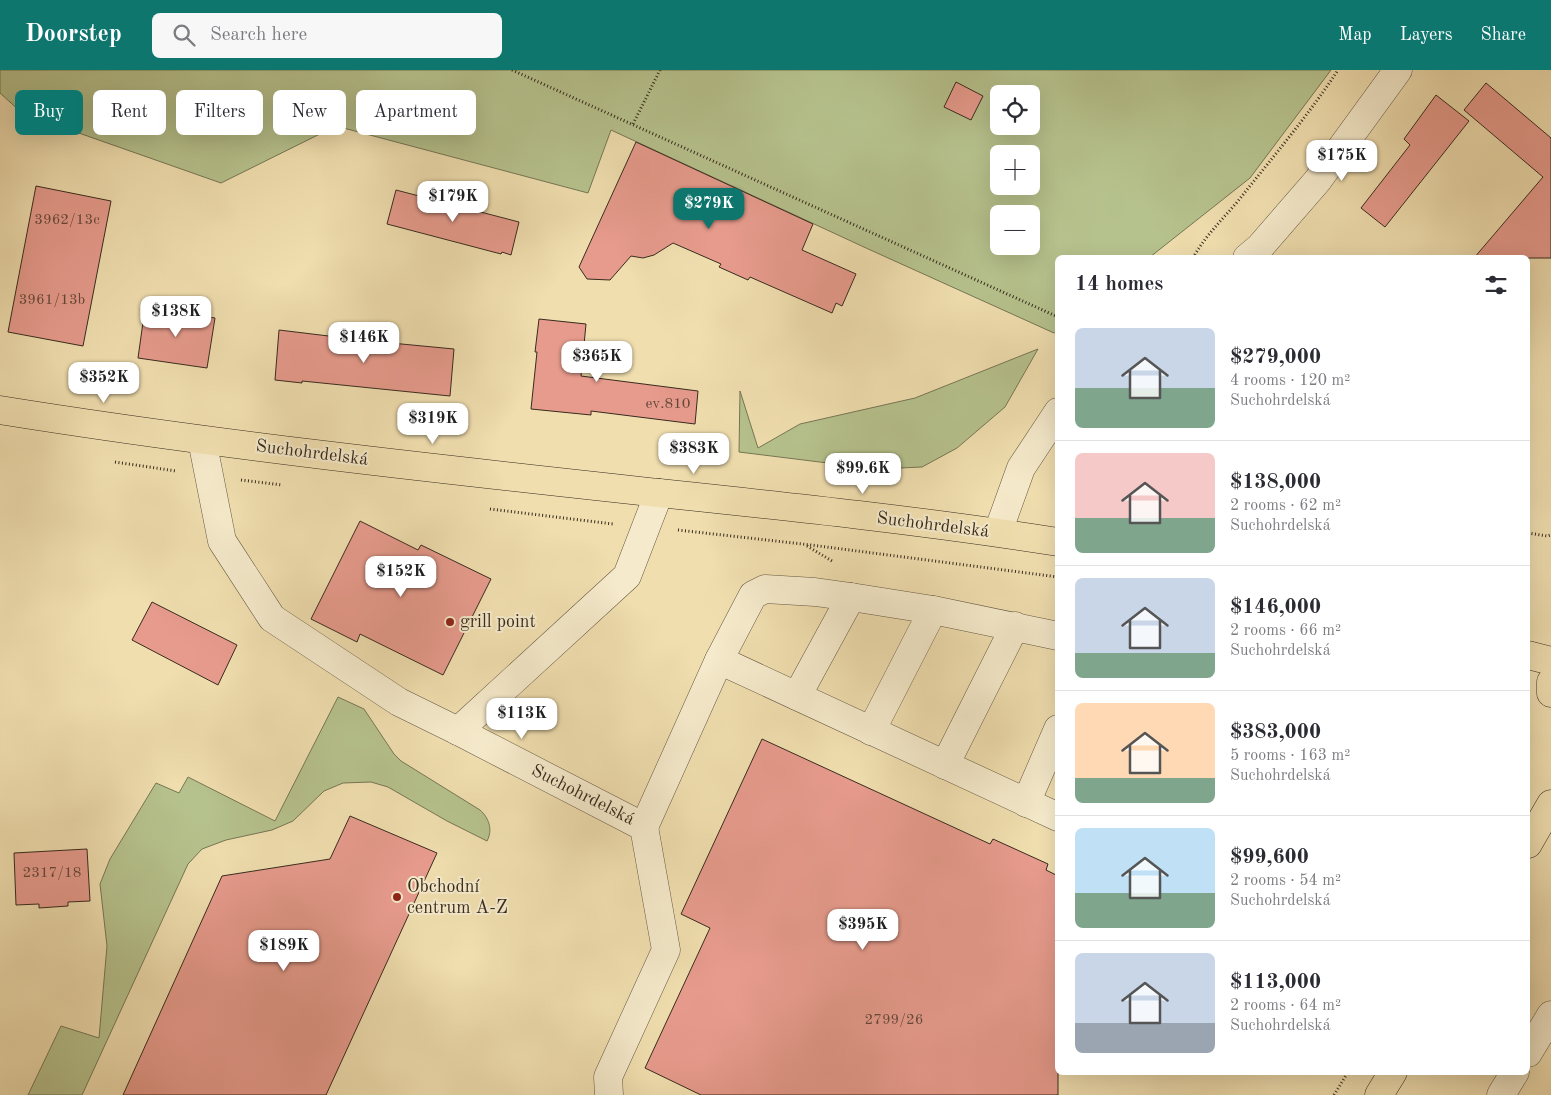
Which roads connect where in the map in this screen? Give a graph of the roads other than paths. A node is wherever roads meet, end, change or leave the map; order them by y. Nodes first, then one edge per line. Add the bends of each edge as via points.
1 (1398, 70) edge
2 (1251, 255) edge
3 (0, 410) edge
4 (1055, 417) edge
5 (202, 440) junction
6 (659, 493) junction
7 (998, 532) junction
8 (1055, 542) edge
9 (851, 597) junction
10 (934, 610) junction
11 (1015, 626) junction
12 (1055, 635) edge
13 (1530, 656) edge
14 (719, 660) junction
15 (1551, 661) edge
16 (1551, 682) edge
17 (1551, 693) edge
18 (797, 696) junction
19 (458, 731) junction
20 (871, 731) junction
21 (1055, 736) edge
22 (945, 765) junction
23 (1026, 803) junction
24 (1551, 804) edge
25 (1055, 816) edge
26 (644, 827) junction
27 (1530, 841) edge
28 (1551, 1015) edge
29 (1530, 1049) edge
30 (1513, 1075) edge
31 (609, 1095) edge
32 (1501, 1095) edge

1 - 2 street via 1318,180
3 - 5 main road, Suchohrdelská
4 - 7 street via 1021,468
5 - 6 main road, Suchohrdelská
5 - 19 street, Suchohrdelská via 222,541 272,618 398,702
6 - 7 main road, Suchohrdelská
6 - 19 street via 627,576
7 - 8 main road, Suchohrdelská
9 - 10 street
9 - 14 street via 765,590 753,595
9 - 18 street
10 - 11 street
10 - 20 street
11 - 12 street
11 - 22 street
13 - 15 main road
14 - 18 street
14 - 26 street
16 - 17 main road
18 - 20 street
19 - 26 street, Suchohrdelská
20 - 22 street
21 - 23 street
22 - 23 street
23 - 25 street
24 - 27 main road
26 - 31 street, Suchohrdelská via 666,950 608,1077
28 - 29 street
30 - 32 street

